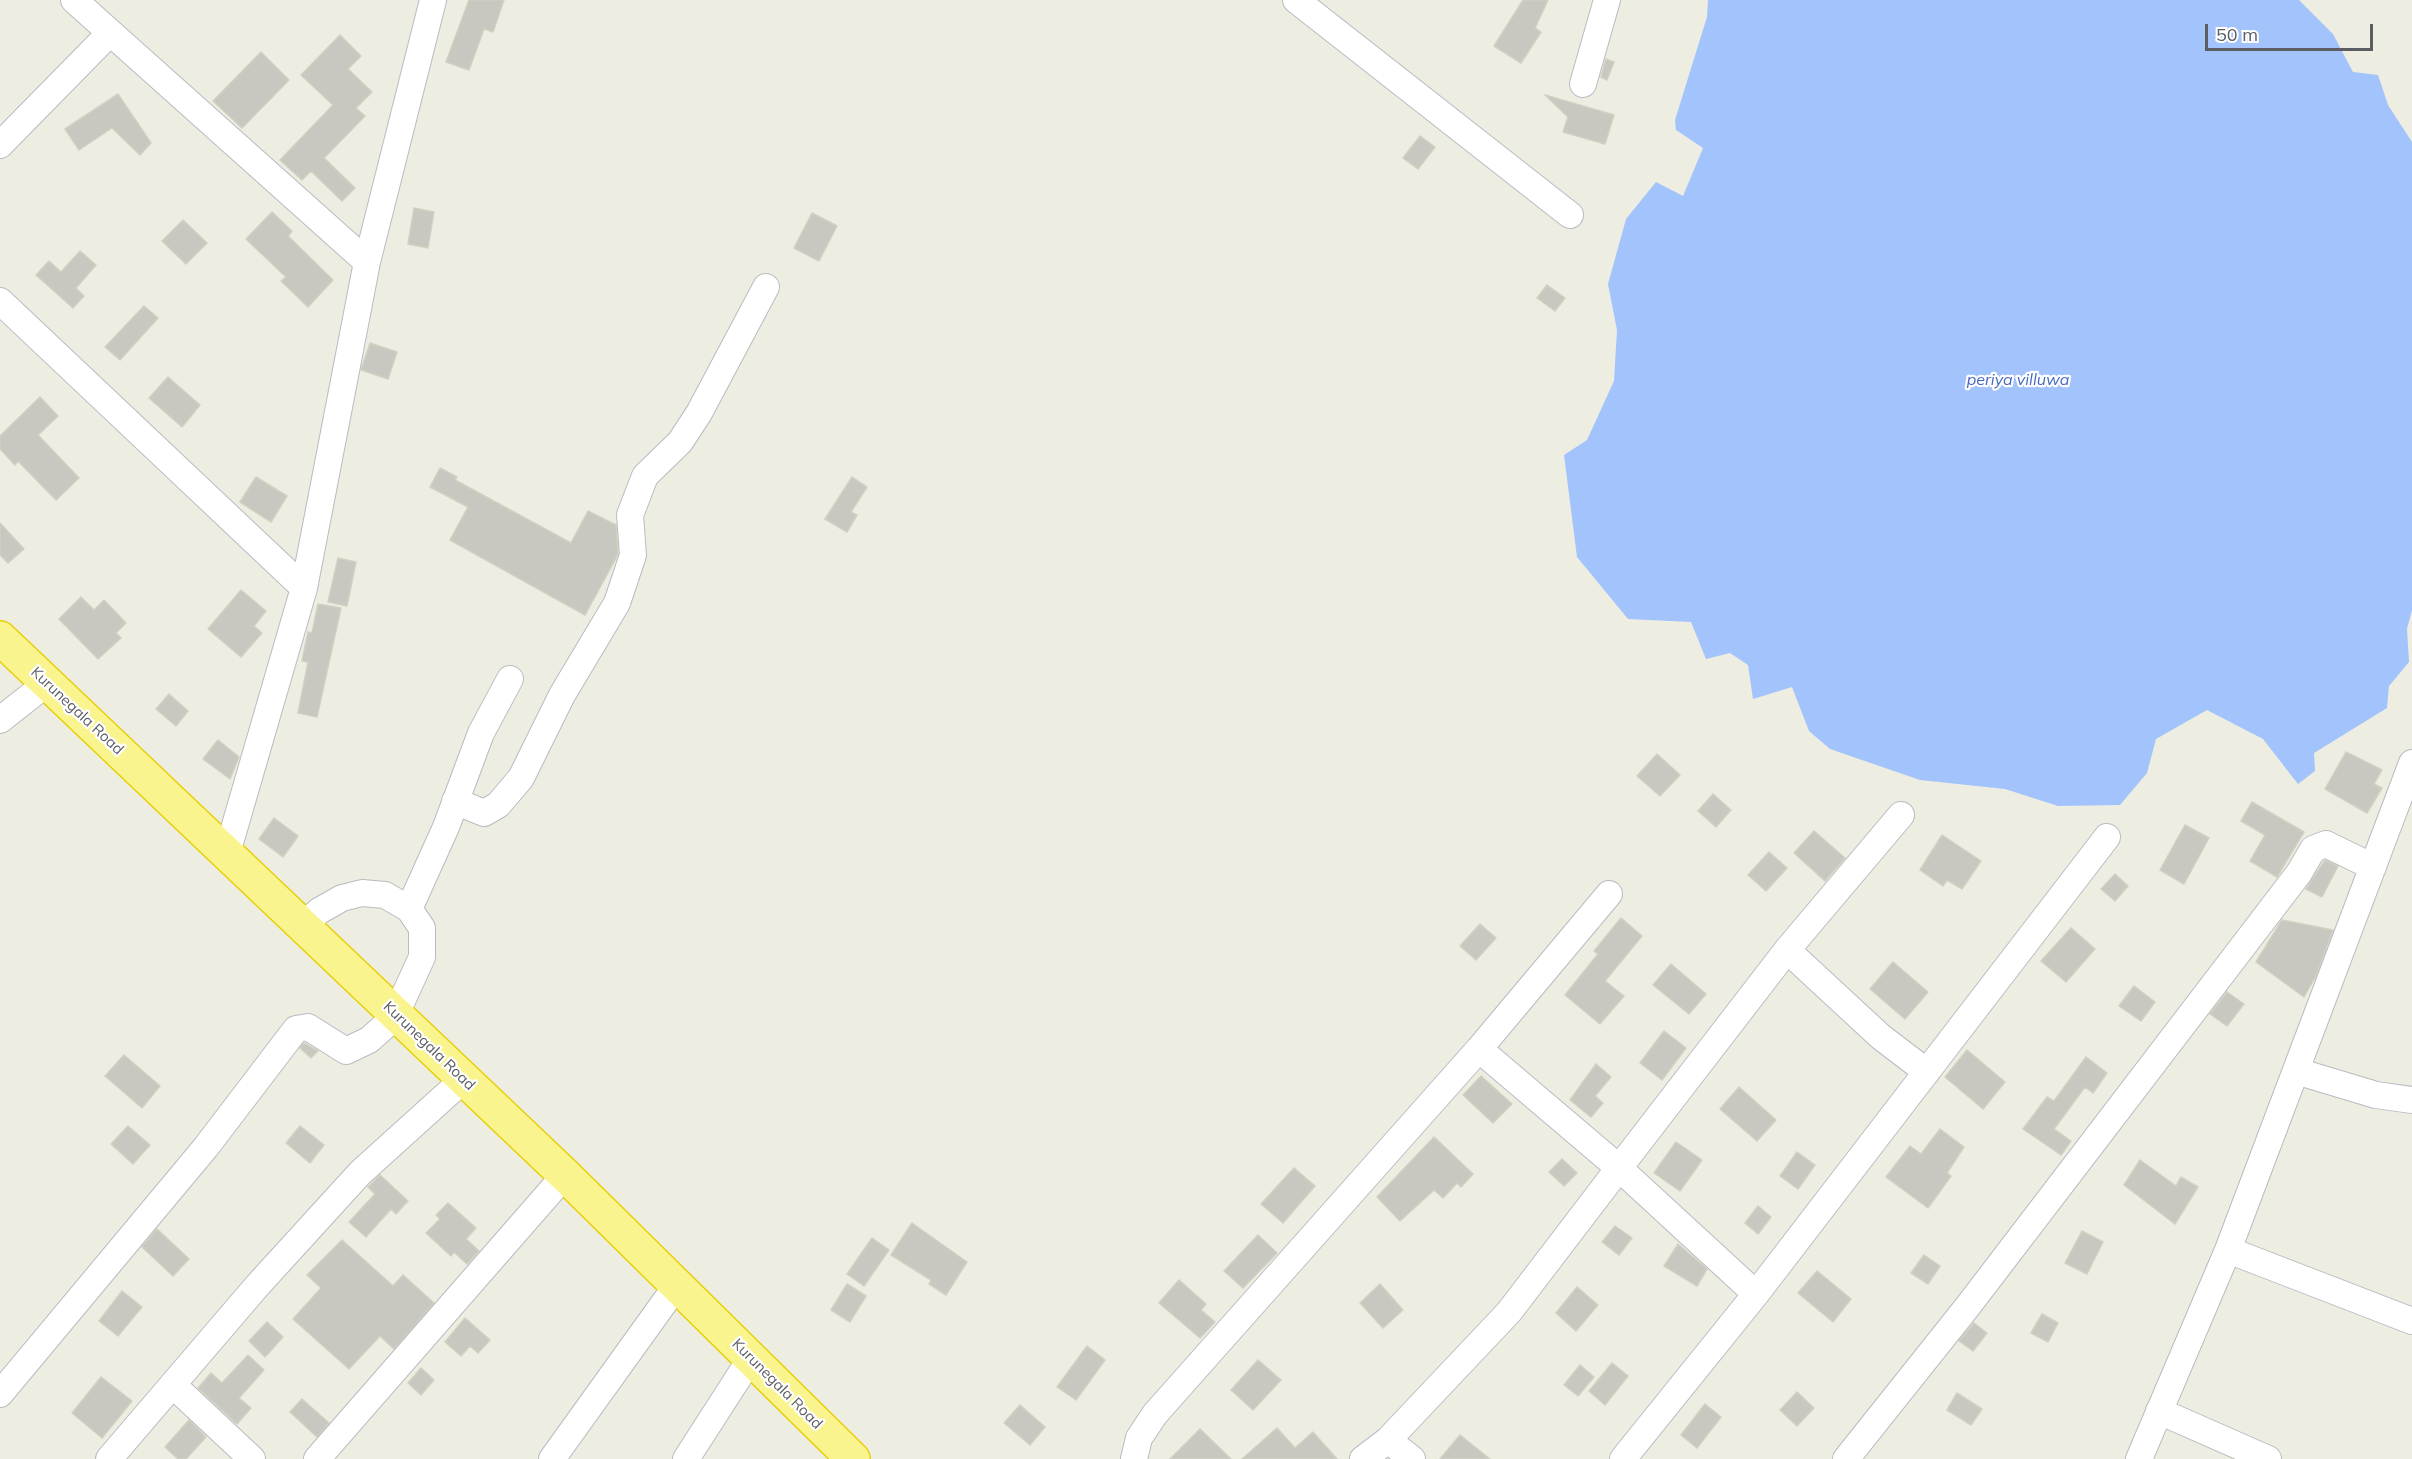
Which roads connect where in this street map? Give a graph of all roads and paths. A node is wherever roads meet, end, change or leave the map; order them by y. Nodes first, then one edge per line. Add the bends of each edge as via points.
1 (74, 0) edge
2 (433, 0) edge
3 (1332, 0) edge
4 (1607, 0) edge
5 (1300, 3) edge
6 (110, 33) junction
7 (1583, 84) dead end
8 (0, 144) edge
9 (1570, 215) dead end
10 (367, 262) junction
11 (766, 287) dead end
12 (0, 301) edge
13 (303, 588) junction
14 (0, 638) edge
15 (510, 679) dead end
16 (47, 683) junction
17 (0, 720) edge
18 (2412, 763) edge
19 (456, 801) junction
20 (1901, 815) dead end
21 (2107, 837) dead end
22 (227, 853) junction
23 (2373, 867) junction
24 (1609, 894) dead end
25 (409, 909) junction
26 (303, 925) junction
27 (1788, 950) junction
28 (397, 1015) junction
29 (1479, 1049) junction
30 (2296, 1071) junction
31 (1927, 1072) junction
32 (464, 1079) junction
33 (2412, 1100) edge
34 (1619, 1168) junction
35 (565, 1174) junction
36 (2228, 1250) junction
37 (677, 1285) junction
38 (1756, 1294) junction
39 (2412, 1321) edge
40 (751, 1358) junction
41 (173, 1384) junction
42 (0, 1394) edge
43 (2158, 1411) junction
44 (1388, 1440) junction
45 (109, 1459) edge
46 (252, 1459) edge
47 (317, 1459) edge
48 (552, 1459) edge
49 (686, 1459) edge
50 (853, 1459) edge
51 (1134, 1459) edge
52 (1363, 1459) edge
53 (1412, 1459) edge
54 (1623, 1459) edge
55 (1846, 1459) edge
56 (2139, 1459) edge
57 (2268, 1459) edge

1 - 6 street
2 - 10 street
3 - 5 street
4 - 7 street
5 - 9 street
6 - 8 street
6 - 10 street
10 - 13 street
11 - 19 street via 699,413 680,442 645,476 630,515 633,555 616,603 562,695 521,778 498,805 484,813
12 - 13 street
13 - 22 street
14 - 16 highway, Kurunegala Road
15 - 19 street via 482,734
16 - 17 street
16 - 22 highway, Kurunegala Road
18 - 23 street
19 - 25 street
20 - 27 street
21 - 31 street
22 - 26 highway, Kurunegala Road
23 - 30 street
23 - 55 street via 2326,844 2313,849 2299,873 1968,1306
24 - 29 street
25 - 26 street via 385,895 362,892 342,898
25 - 28 street via 422,928 422,957
26 - 28 highway, Kurunegala Road
27 - 31 street via 1881,1037
27 - 34 street
28 - 32 highway, Kurunegala Road
28 - 42 street via 369,1040 346,1051 308,1027 296,1029 199,1156
29 - 34 street
29 - 51 street via 1155,1414 1139,1438
30 - 33 street via 2376,1095
30 - 36 street
31 - 38 street
32 - 35 highway, Kurunegala Road
32 - 41 street via 360,1173
34 - 38 street
34 - 44 street via 1509,1312
35 - 37 highway, Kurunegala Road
35 - 47 street
36 - 39 street
36 - 43 street
37 - 40 highway, Kurunegala Road
37 - 48 street
38 - 54 street
40 - 49 street
40 - 50 highway, Kurunegala Road
41 - 45 street
41 - 46 street
43 - 56 street
43 - 57 street
44 - 52 street
44 - 53 street

